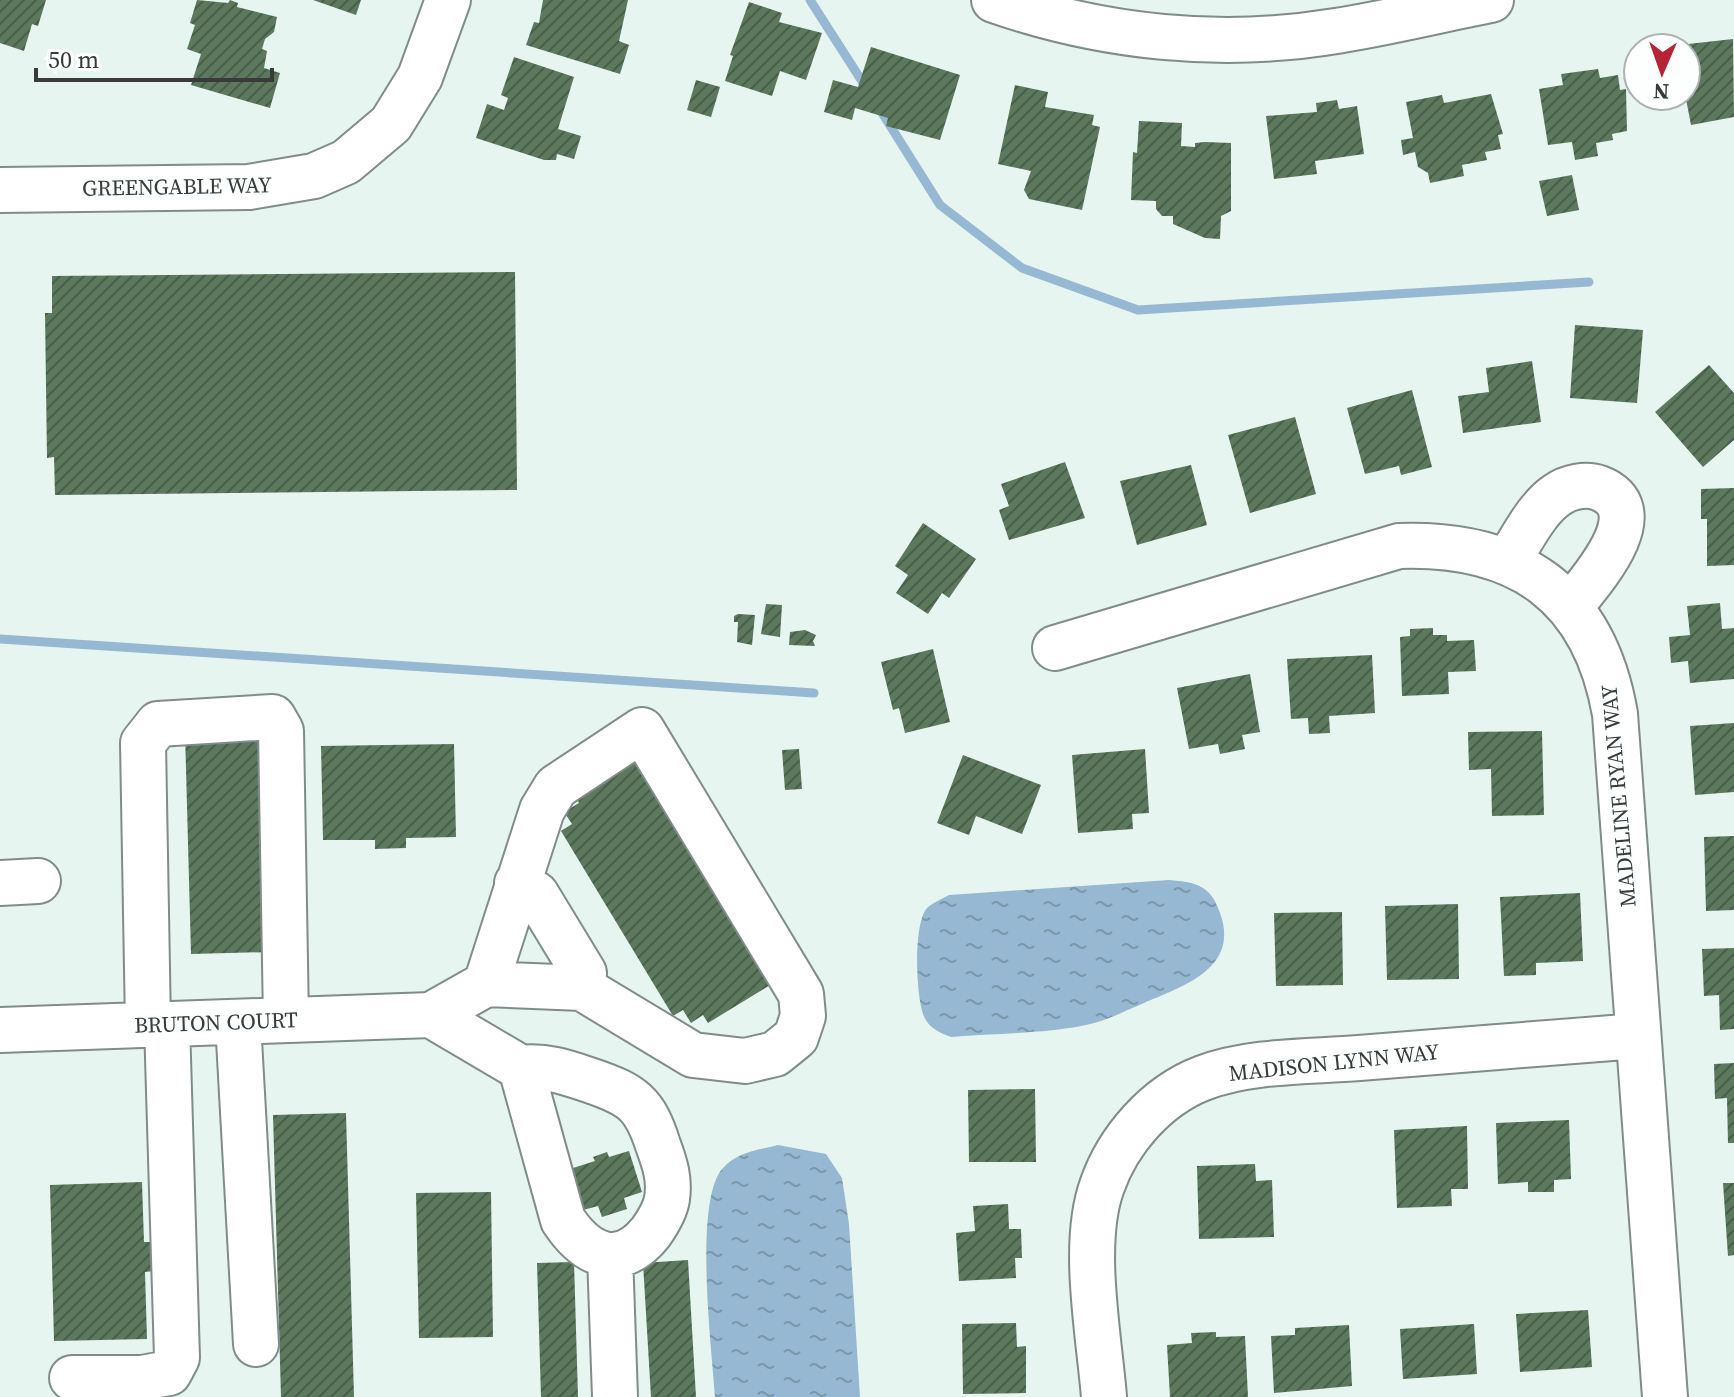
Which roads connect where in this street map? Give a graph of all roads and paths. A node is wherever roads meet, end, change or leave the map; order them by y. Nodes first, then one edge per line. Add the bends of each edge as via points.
1 (448, 0) edge
2 (994, 0) edge
3 (1491, 0) edge
4 (0, 190) edge
5 (1508, 560) junction
6 (1570, 607) junction
7 (1055, 648) dead end
8 (517, 883) junction
9 (486, 984) junction
10 (582, 988) junction
11 (431, 1015) junction
12 (286, 1020) junction
13 (238, 1022) junction
14 (158, 1024) junction
15 (0, 1030) edge
16 (1637, 1036) junction
17 (521, 1068) junction
18 (610, 1255) junction
19 (256, 1344) dead end
20 (72, 1378) dead end
21 (615, 1397) edge
22 (1104, 1397) edge
23 (1665, 1397) edge

1 - 4 street, GREENGABLE WAY via 420,77 391,124 346,162 314,176 249,187
2 - 3 street via 1148,36 1249,40 1335,32
5 - 6 street, MADELINE RYAN WAY
5 - 6 street via 1557,495 1588,486 1610,495 1620,512 1616,542
5 - 7 street, MADELINE RYAN WAY via 1474,549 1399,546
6 - 16 street, MADELINE RYAN WAY via 1597,647 1615,714
8 - 9 street
8 - 10 street via 536,894 584,973
8 - 10 street via 542,810 556,787 642,730 801,994 803,1016 796,1037 775,1054 721,1060 693,1055
9 - 10 street
9 - 11 street
11 - 12 street, BRUTON COURT
11 - 17 street
12 - 13 street, BRUTON COURT
12 - 14 street via 281,731 273,717 158,724 143,743
13 - 14 street, BRUTON COURT
13 - 19 street
14 - 15 street, BRUTON COURT
14 - 20 street via 177,1358 169,1373
16 - 22 street, MADISON LYNN WAY via 1263,1065 1201,1079 1173,1094 1131,1133 1101,1188 1094,1266
16 - 23 street, MADELINE RYAN WAY
17 - 18 street via 563,1220 577,1241 594,1253
17 - 18 street via 542,1066 621,1092 649,1116 666,1164 667,1203 644,1240
18 - 21 street

